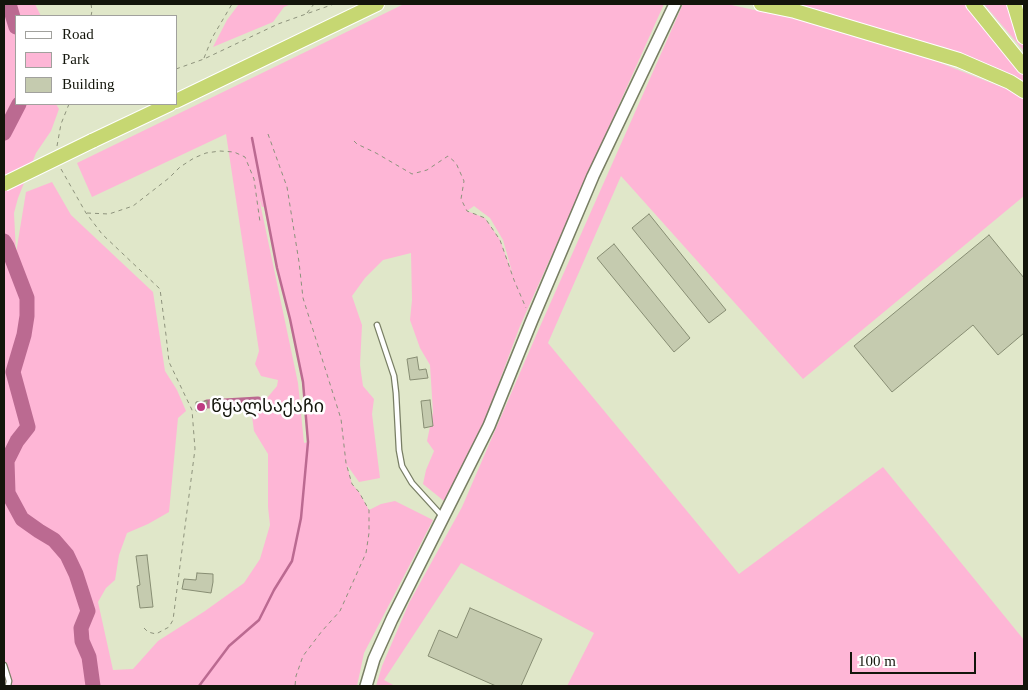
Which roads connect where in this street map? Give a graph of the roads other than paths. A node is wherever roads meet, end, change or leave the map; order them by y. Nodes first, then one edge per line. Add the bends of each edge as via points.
1 (368, 4) edge
2 (378, 4) edge
3 (675, 4) edge
4 (761, 4) edge
5 (972, 4) edge
6 (1014, 4) edge
7 (354, 15) junction
8 (1024, 37) edge
9 (1024, 67) edge
10 (1024, 91) edge
11 (178, 99) edge
12 (168, 105) edge
13 (4, 184) edge
14 (377, 325) dead end
15 (442, 517) junction
16 (4, 666) edge
17 (8, 686) edge
18 (366, 686) edge

1 - 7 highway
2 - 7 highway
3 - 15 street via 593,176 489,426
4 - 10 highway via 796,11 959,60
5 - 9 highway
6 - 8 highway
7 - 11 highway
12 - 13 highway, bridge
14 - 15 lane via 394,376 402,466 412,483
15 - 18 street via 374,659
16 - 17 lane

